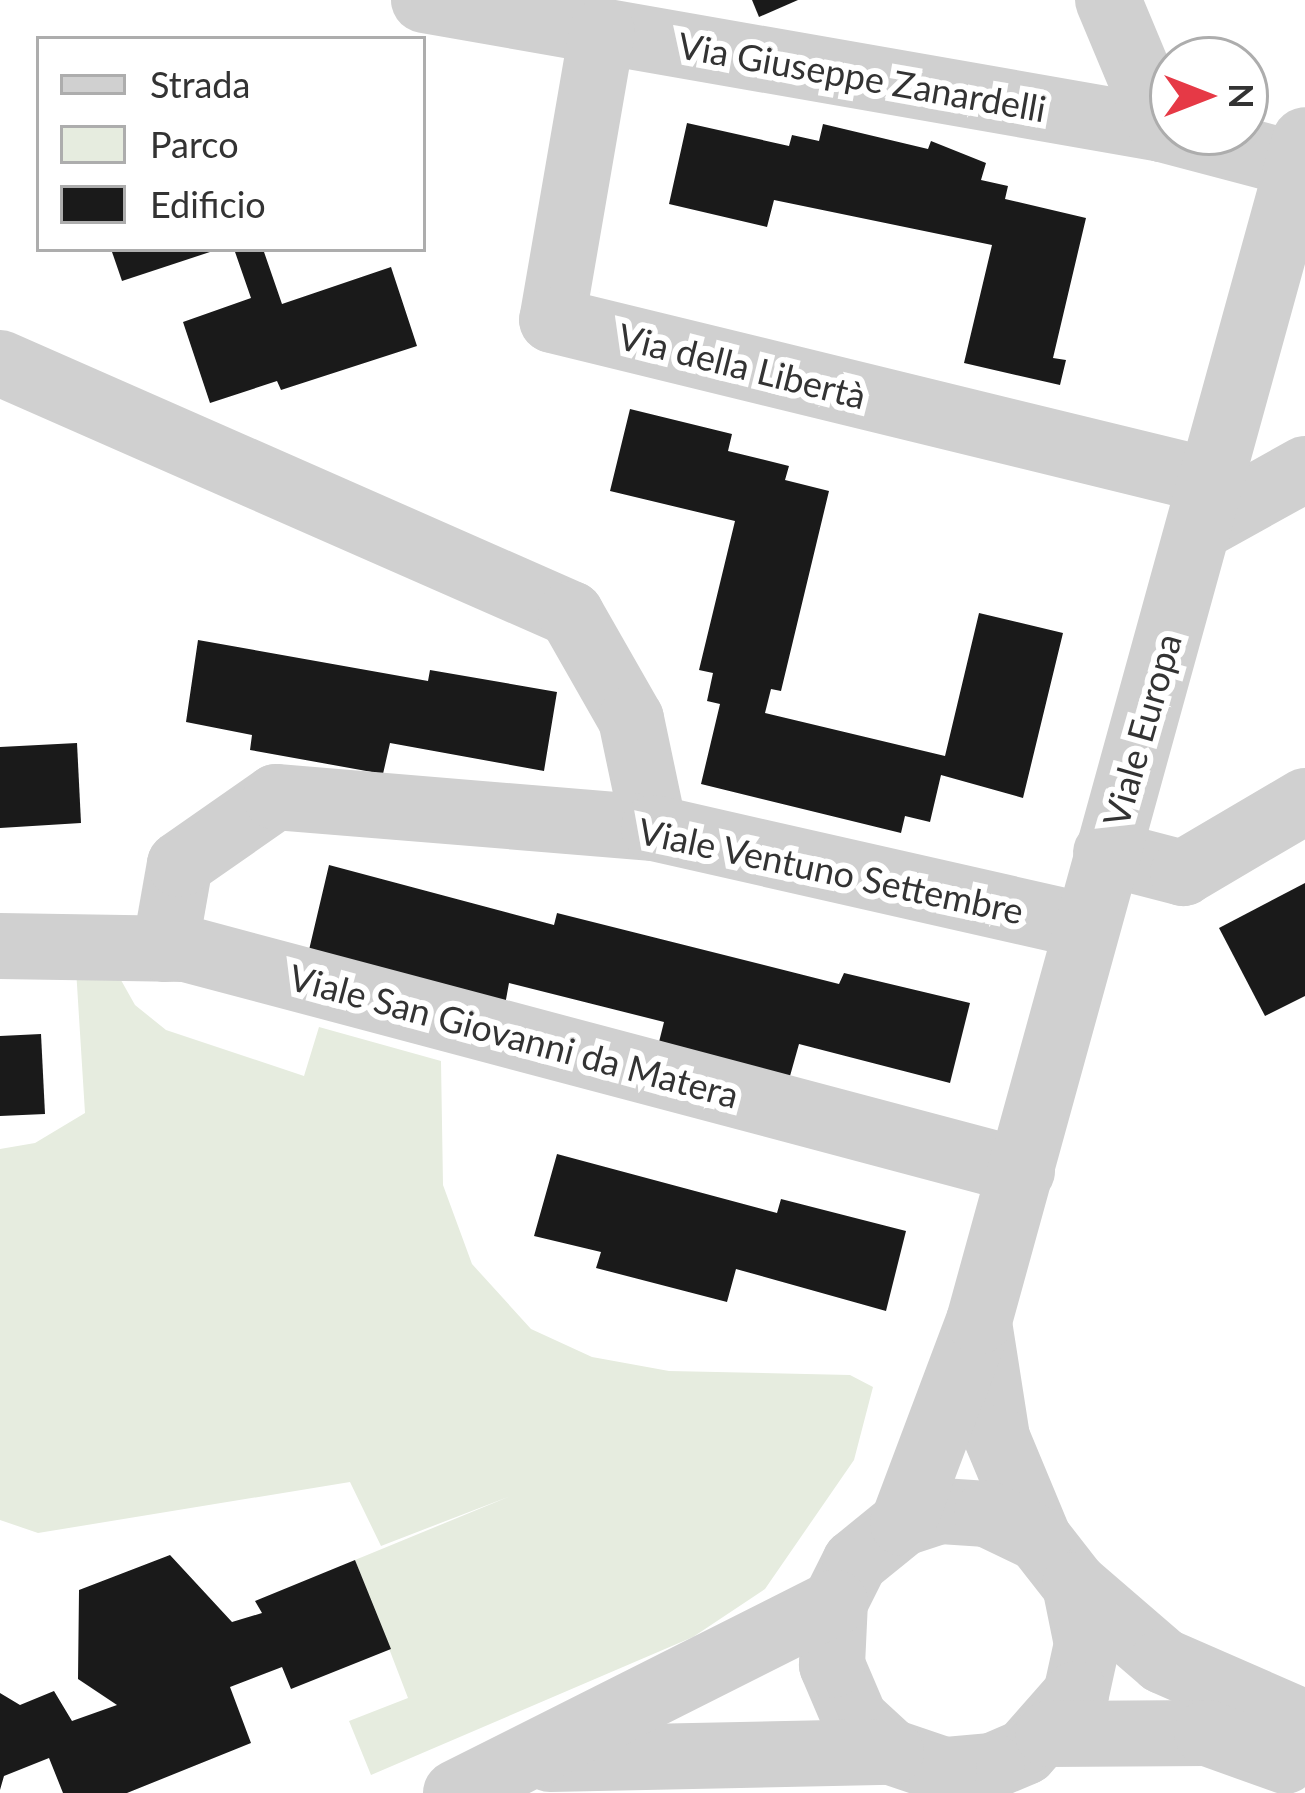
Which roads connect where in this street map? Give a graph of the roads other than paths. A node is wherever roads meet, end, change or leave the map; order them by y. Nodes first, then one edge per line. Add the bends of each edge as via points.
1 (424, 0) edge
2 (1108, 0) edge
3 (602, 32) junction
4 (1149, 98) edge
5 (1149, 127) edge
6 (1269, 147) edge
7 (1302, 152) edge
8 (0, 363) edge
9 (1305, 469) edge
10 (1208, 505) junction
11 (1305, 801) edge
12 (654, 829) junction
13 (1106, 853) junction
14 (1085, 926) junction
15 (0, 946) edge
16 (165, 949) junction
17 (1022, 1171) junction
18 (979, 1321) junction
19 (902, 1523) junction
20 (1057, 1562) junction
21 (835, 1602) junction
22 (1305, 1724) edge
23 (891, 1751) junction
24 (534, 1759) junction
25 (1027, 1765) edge
26 (1305, 1768) edge
27 (456, 1793) edge

1 - 3 street, Via Giuseppe Zanardelli
2 - 4 street
3 - 5 street, Via Giuseppe Zanardelli
3 - 10 street, Via della Libertà via 552,320
6 - 7 street, Via Giuseppe Zanardelli
7 - 10 street, Viale Europa
8 - 12 street via 571,614 631,719
9 - 10 street
10 - 13 street, Viale Europa
11 - 13 street via 1183,873
12 - 14 street, Viale Ventuno Settembre
12 - 16 street, Viale Ventuno Settembre via 276,797 180,864
13 - 14 street, Viale Europa
14 - 17 street, Viale Europa
15 - 16 street, Viale San Giovanni da Matera
16 - 17 street, Viale San Giovanni da Matera
17 - 18 street, Viale Europa
18 - 19 street, Viale Europa
18 - 20 street via 997,1438
19 - 20 street via 941,1511 987,1514
19 - 21 street via 855,1562
20 - 22 street via 1163,1660
20 - 25 street via 1087,1644 1076,1694
21 - 23 street via 832,1665 841,1694
21 - 24 street
23 - 24 street
23 - 25 street via 944,1769
24 - 27 street
25 - 26 street via 1207,1732

